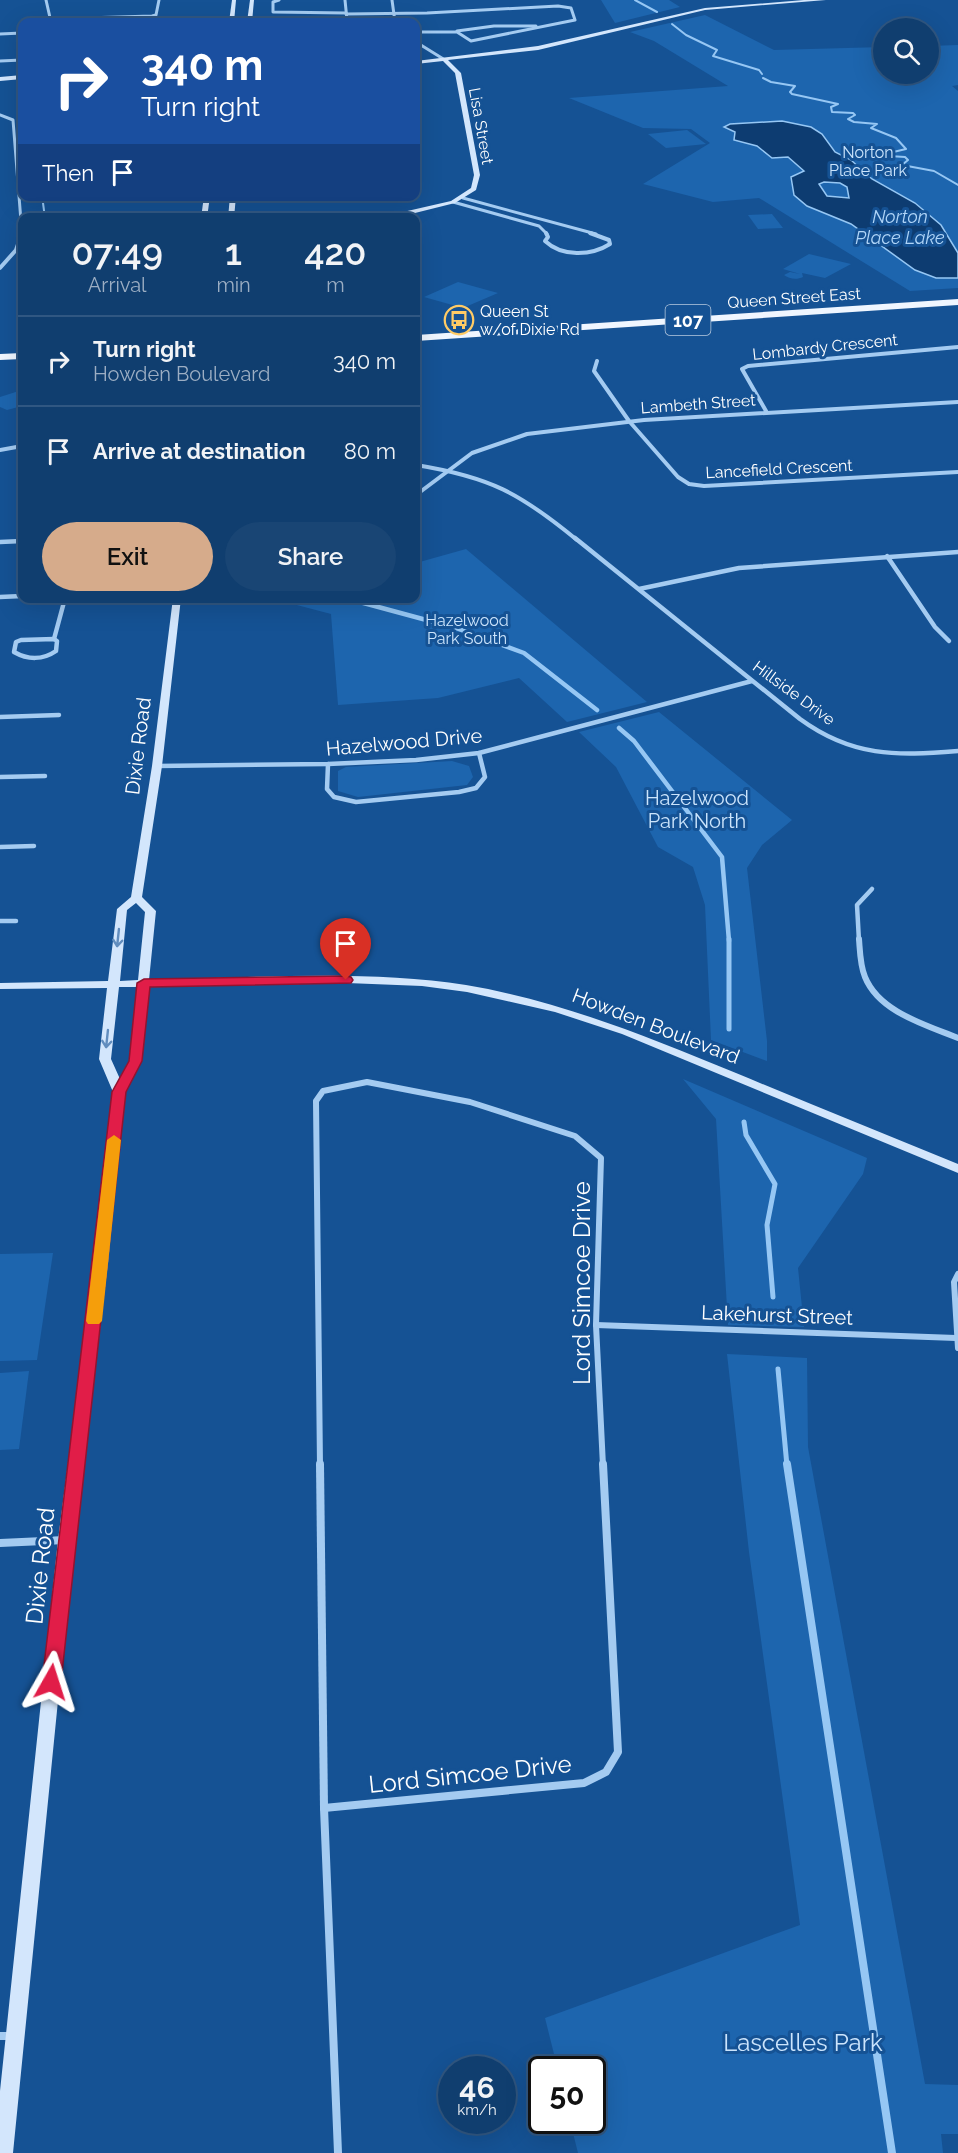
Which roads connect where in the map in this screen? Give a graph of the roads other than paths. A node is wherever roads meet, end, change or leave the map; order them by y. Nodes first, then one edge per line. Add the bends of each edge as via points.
1 (46, 0) edge
2 (159, 0) edge
3 (234, 0) edge
4 (252, 0) edge
5 (279, 0) edge
6 (345, 0) edge
7 (392, 0) edge
8 (824, 0) edge
9 (438, 4) dead end
10 (438, 12) junction
11 (346, 13) junction
12 (393, 13) junction
13 (50, 18) edge
14 (112, 18) edge
15 (232, 18) edge
16 (250, 18) edge
17 (347, 18) edge
18 (394, 18) edge
19 (549, 26) junction
20 (420, 32) edge
21 (456, 32) junction
22 (18, 33) edge
23 (0, 34) edge
24 (471, 41) junction
25 (420, 45) edge
26 (476, 47) dead end
27 (18, 60) edge
28 (0, 61) edge
29 (447, 62) junction
30 (420, 64) edge
31 (18, 78) edge
32 (0, 79) edge
33 (0, 114) edge
34 (463, 198) junction
35 (453, 202) junction
36 (20, 213) edge
37 (407, 213) edge
38 (533, 217) junction
39 (523, 221) junction
40 (18, 246) edge
41 (0, 268) edge
42 (958, 295) edge
43 (958, 303) edge
44 (798, 305) junction
45 (755, 316) junction
46 (420, 330) edge
47 (420, 338) edge
48 (958, 347) edge
49 (18, 356) edge
50 (0, 357) edge
51 (597, 361) dead end
52 (18, 363) edge
53 (0, 365) edge
54 (958, 402) edge
55 (766, 411) junction
56 (629, 421) junction
57 (18, 447) edge
58 (0, 450) edge
59 (420, 466) edge
60 (450, 470) junction
61 (958, 472) edge
62 (420, 492) edge
63 (18, 541) edge
64 (0, 542) edge
65 (958, 552) edge
66 (887, 556) junction
67 (639, 589) junction
68 (18, 596) edge
69 (1, 597) edge
70 (64, 603) edge
71 (176, 603) edge
72 (54, 639) junction
73 (949, 641) dead end
74 (752, 681) junction
75 (59, 715) dead end
76 (0, 717) edge
77 (958, 751) edge
78 (479, 753) junction
79 (328, 764) junction
80 (157, 766) junction
81 (45, 776) dead end
82 (0, 777) edge
83 (34, 846) dead end
84 (0, 847) edge
85 (872, 889) dead end
86 (136, 898) junction
87 (0, 921) edge
88 (16, 921) dead end
89 (144, 983) junction
90 (113, 984) junction
91 (0, 986) edge
92 (958, 1038) edge
93 (119, 1092) junction
94 (958, 1170) edge
95 (958, 1274) edge
96 (596, 1325) junction
97 (956, 1338) junction
98 (958, 1348) edge
99 (66, 1540) junction
100 (0, 1543) edge
101 (324, 1808) junction
102 (7, 2036) edge
103 (3, 2153) edge
104 (338, 2153) edge

1 - 13 street
2 - 14 street via 156,15
3 - 15 street
4 - 16 street
5 - 11 street via 273,2 273,12
6 - 11 street
7 - 12 street
8 - 29 street via 705,9 530,52
9 - 10 street
10 - 12 street
10 - 19 street via 571,8 575,20
11 - 12 street
11 - 17 street
12 - 18 street
19 - 21 street via 494,26
19 - 24 street
20 - 21 street
21 - 24 street
22 - 23 street
24 - 26 street
25 - 29 street
27 - 28 street
29 - 30 street
29 - 34 street, Lisa Street via 458,73 477,175 474,189
31 - 32 street
33 - 36 street via 13,120
34 - 35 street
34 - 38 street
35 - 37 street
35 - 39 street
38 - 39 street
38 - 39 street via 603,236 610,244 593,252 561,250 549,246 546,232 539,226
40 - 41 street
42 - 44 main road, Queen Street East / 107
43 - 45 main road, Queen Street East / 107
44 - 45 main road via 792,309 708,315
44 - 46 main road, Queen Street East / 107
45 - 47 main road, Queen Street East / 107
48 - 55 street, Lombardy Crescent via 748,366 742,369
49 - 50 main road
51 - 56 street, Lancefield Crescent via 594,370
52 - 53 main road
54 - 55 street, Lambeth Street
55 - 56 street, Lambeth Street
56 - 60 street, Lambeth Street via 507,439 472,453
56 - 61 street, Lancefield Crescent via 678,477 689,484
57 - 58 street
59 - 60 street, Hillside Drive
60 - 62 street, Lambeth Street
60 - 67 street, Hillside Drive via 513,492
63 - 64 street
65 - 66 street
66 - 67 street via 739,568
66 - 73 street via 935,627
67 - 74 street, Hillside Drive
68 - 69 street
70 - 72 street
71 - 80 street, Dixie Road
72 - 72 street via 21,640 16,642 14,652 21,657 51,655 56,651
74 - 77 street, Hillside Drive via 841,743 903,755
74 - 78 street, Hazelwood Drive
75 - 76 street
78 - 79 street, Hazelwood Drive
78 - 79 street via 485,777 476,788 356,802 334,797 327,789
79 - 80 street, Hazelwood Drive
80 - 86 street, Dixie Road
81 - 82 street
83 - 84 street
85 - 92 street via 857,905 864,976 874,992 899,1012
86 - 89 street, Dixie Road via 152,911
86 -> 90 street, Dixie Road via 122,909
87 - 88 street
89 - 90 street, Howden Boulevard
89 - 93 street, Dixie Road via 135,1061
89 - 94 street, Howden Boulevard via 382,981 467,989 512,998 626,1032
90 - 91 street, Howden Boulevard
90 -> 93 street, Dixie Road via 105,1059
93 - 99 street, Dixie Road
95 - 97 street via 954,1282
96 - 97 street, Lakehurst Street
96 - 101 street, Lord Simcoe Drive via 618,1752 606,1772 584,1783
96 - 101 street, Lord Simcoe Drive via 602,1158 575,1136 470,1101 367,1082 323,1091 316,1101
97 - 98 street
99 - 100 street
99 - 102 street, Dixie Road
101 - 104 street, Lord Simcoe Drive
102 - 103 street, Dixie Road

